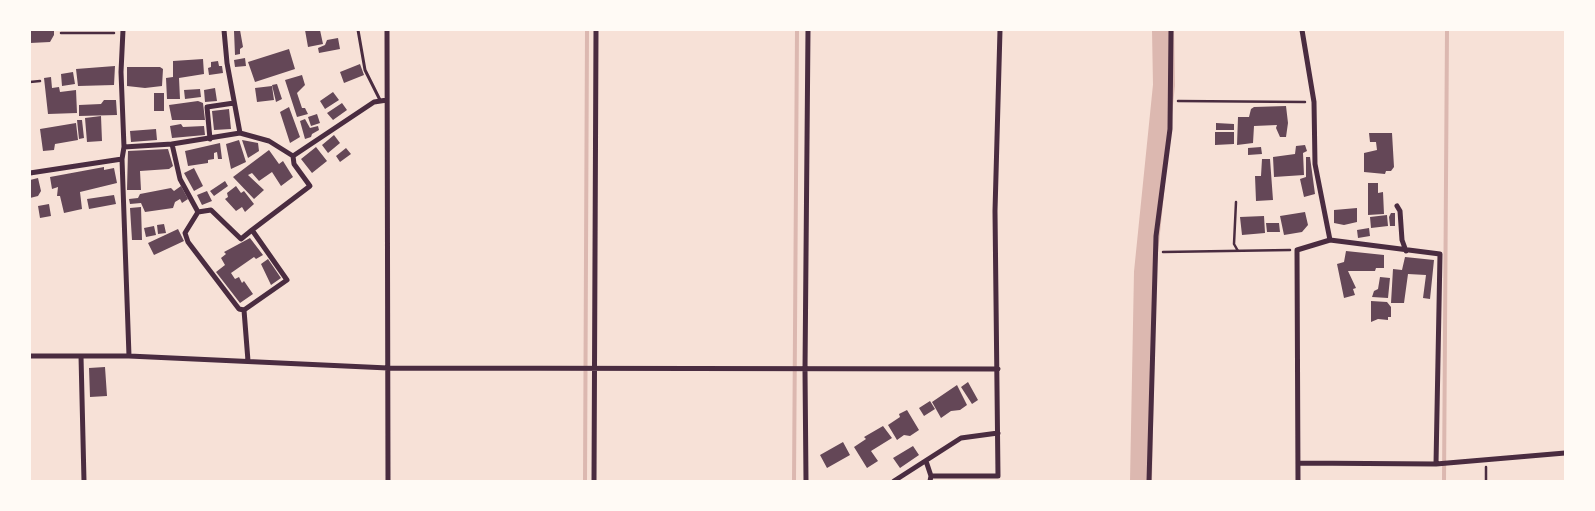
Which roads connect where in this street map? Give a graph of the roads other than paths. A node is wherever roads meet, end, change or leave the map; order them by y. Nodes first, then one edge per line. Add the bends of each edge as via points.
1 (224, 30) edge
2 (358, 30) edge
3 (387, 30) edge
4 (596, 30) edge
5 (808, 30) edge
6 (1000, 30) edge
7 (1170, 30) edge
8 (1302, 30) edge
9 (123, 32) edge
10 (380, 100) junction
11 (387, 100) junction
12 (234, 103) junction
13 (240, 133) junction
14 (210, 139) junction
15 (172, 144) junction
16 (124, 147) junction
17 (292, 156) junction
18 (122, 159) junction
19 (30, 173) edge
20 (1397, 206) dead end
21 (198, 212) junction
22 (252, 230) junction
23 (1330, 240) junction
24 (1406, 251) junction
25 (244, 310) junction
26 (30, 356) edge
27 (81, 356) junction
28 (129, 356) junction
29 (248, 361) junction
30 (388, 368) junction
31 (593, 369) junction
32 (998, 369) junction
33 (803, 370) junction
34 (998, 433) junction
35 (1565, 453) edge
36 (926, 461) junction
37 (1298, 463) junction
38 (1436, 464) junction
39 (931, 478) edge
40 (84, 481) edge
41 (388, 481) edge
42 (594, 481) edge
43 (806, 481) edge
44 (894, 481) edge
45 (1149, 481) edge
46 (1298, 481) edge

1 - 12 street
2 - 10 lane via 365,70
3 - 11 street
4 - 31 street
5 - 33 street
6 - 32 street via 995,211
7 - 45 street via 1172,101 1158,219
8 - 23 street via 1314,102 1315,164
9 - 16 street
10 - 11 street
10 - 17 street
11 - 30 street
12 - 13 street
12 - 14 street via 207,107
13 - 14 street
13 - 17 street via 269,141
14 - 15 street
15 - 16 street
15 - 21 street via 180,179
16 - 18 street
17 - 22 street via 310,186
18 - 19 street
18 - 28 street
20 - 24 street
21 - 22 street via 211,210 240,239
21 - 25 street via 185,232 188,242 238,309
22 - 25 street via 287,280
23 - 24 street
23 - 37 street via 1297,250
24 - 38 street via 1440,254
25 - 29 street
26 - 27 street
27 - 28 street
27 - 40 street
28 - 29 street
29 - 30 street
30 - 31 street
30 - 41 street
31 - 33 street
31 - 42 street
32 - 33 street
32 - 34 street
33 - 43 street
34 - 36 street via 961,438
34 - 39 street via 998,476
35 - 38 street
36 - 39 street
36 - 44 street
37 - 38 street
37 - 46 street

